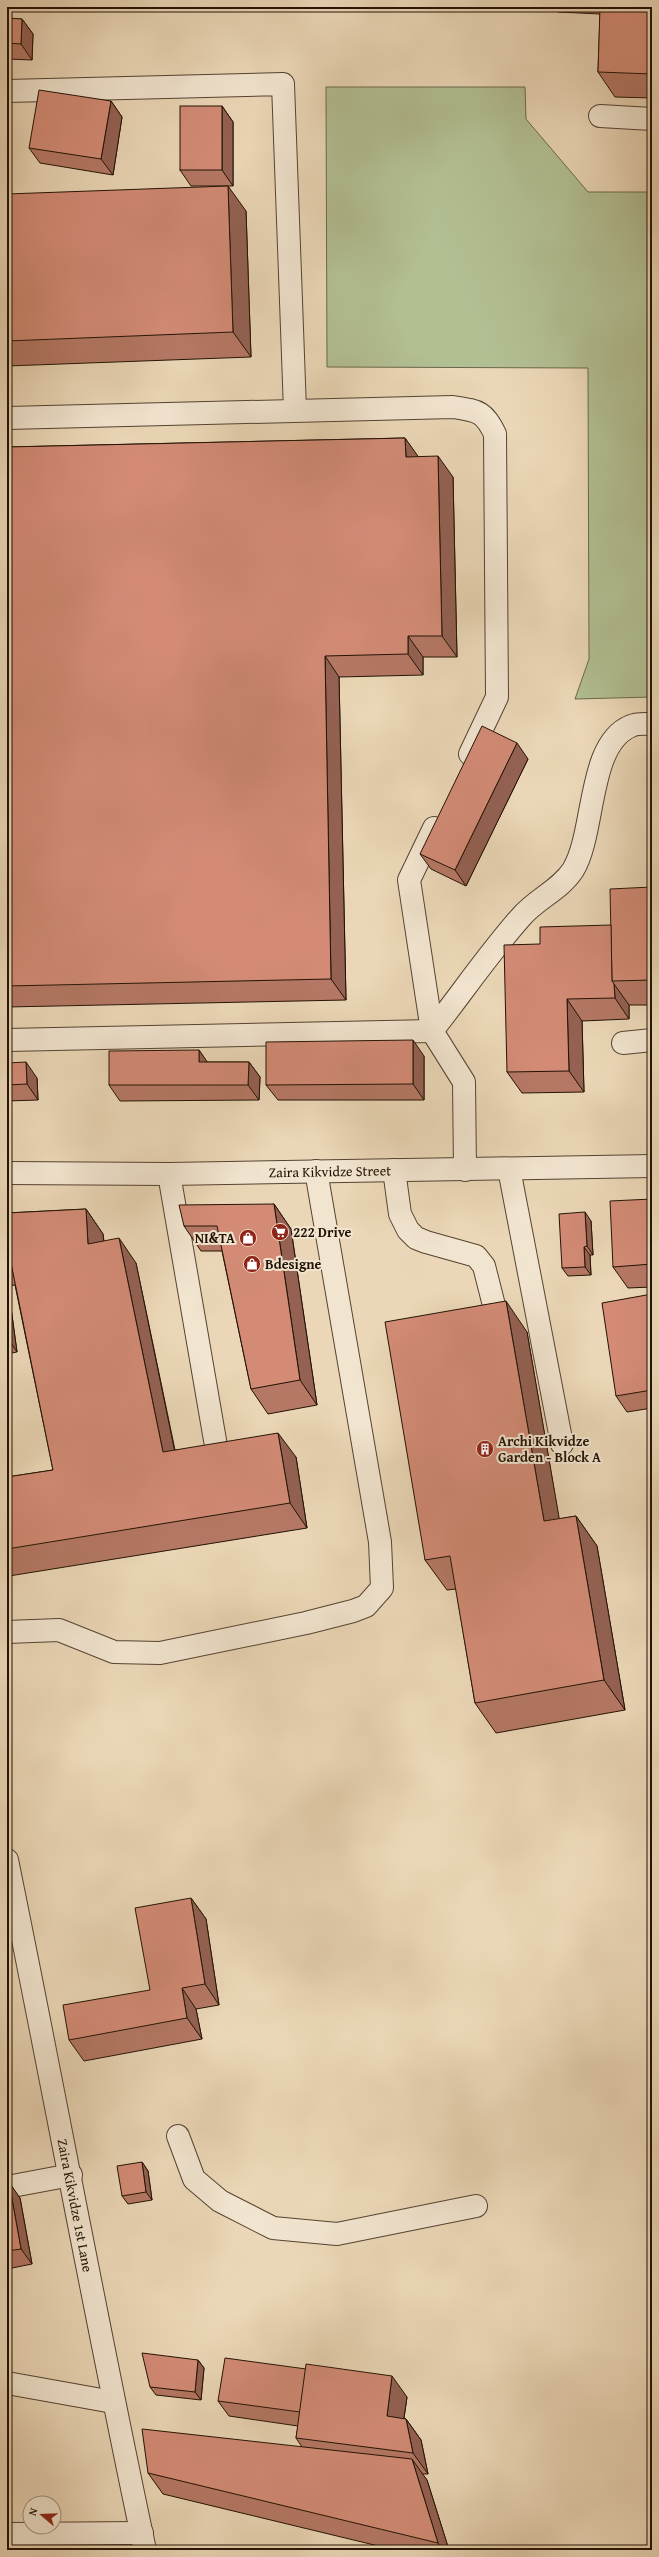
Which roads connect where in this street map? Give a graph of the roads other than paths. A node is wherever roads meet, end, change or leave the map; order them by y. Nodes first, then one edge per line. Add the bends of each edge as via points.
1 (7, 91) edge
2 (600, 116) dead end
3 (652, 119) edge
4 (295, 410) junction
5 (7, 418) edge
6 (652, 724) edge
7 (460, 774) edge
8 (443, 810) edge
9 (432, 1031) junction
10 (7, 1040) edge
11 (652, 1040) edge
12 (623, 1043) dead end
13 (652, 1166) edge
14 (509, 1169) junction
15 (394, 1170) junction
16 (465, 1170) junction
17 (316, 1171) junction
18 (7, 1174) edge
19 (169, 1174) junction
20 (501, 1336) edge
21 (562, 1444) dead end
22 (216, 1446) edge
23 (7, 1632) edge
24 (7, 1860) edge
25 (178, 2136) dead end
26 (71, 2175) junction
27 (7, 2187) edge
28 (476, 2206) dead end
29 (7, 2383) edge
30 (114, 2402) junction
31 (12, 2529) edge
32 (144, 2542) edge

1 - 4 street via 283,84
2 - 3 street
4 - 5 street
4 - 7 street via 454,407 475,410 488,418 495,434 497,697
6 - 9 street via 632,725 618,733 606,750 587,833 573,870 553,891 522,915
8 - 9 street via 409,880
9 - 10 street
9 - 16 street via 464,1082
11 - 12 street
13 - 14 street, Zaira Kikvidze Street
14 - 16 street, Zaira Kikvidze Street
14 - 21 street
15 - 16 street, Zaira Kikvidze Street
15 - 17 street, Zaira Kikvidze Street
15 - 20 street via 400,1214 408,1230 416,1238 426,1242 476,1256 484,1266
17 - 19 street, Zaira Kikvidze Street
17 - 23 street via 380,1542 382,1588 366,1606 353,1611 160,1653 114,1652 59,1630
18 - 19 street, Zaira Kikvidze Street
19 - 22 street
24 - 26 street, Zaira Kikvidze 1st Lane
25 - 28 street via 194,2179 220,2201 273,2228 337,2234
26 - 27 street
26 - 30 street, Zaira Kikvidze 1st Lane
29 - 30 street
30 - 32 street, Zaira Kikvidze 1st Lane
31 - 32 street

